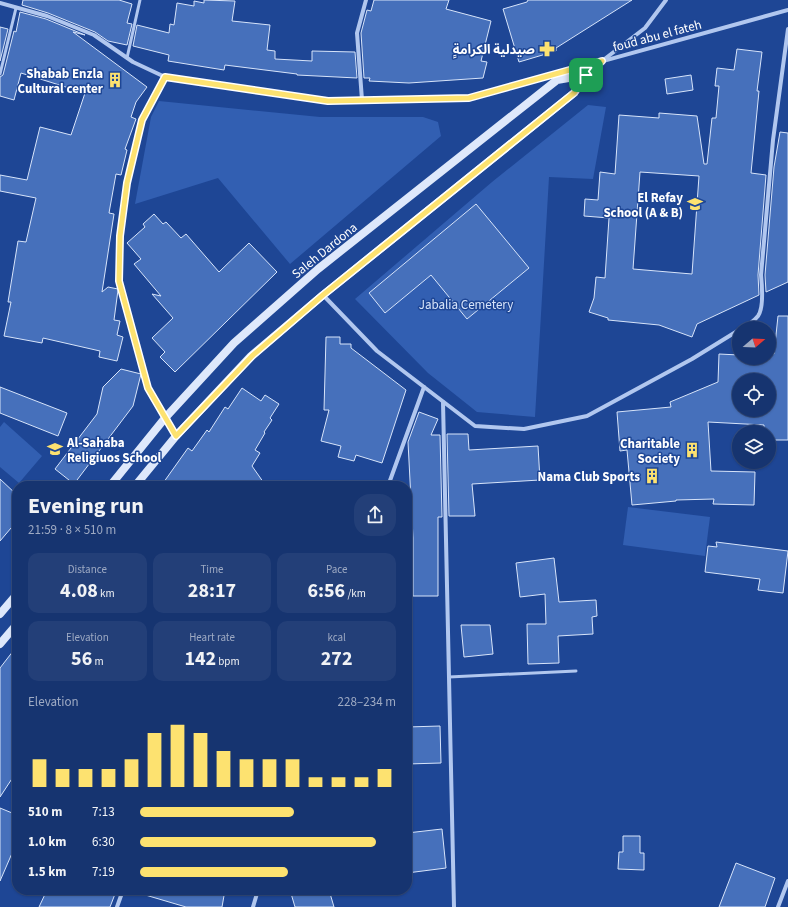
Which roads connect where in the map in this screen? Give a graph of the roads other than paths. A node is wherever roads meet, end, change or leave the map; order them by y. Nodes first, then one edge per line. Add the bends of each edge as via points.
1 (140, 0) edge
2 (366, 0) edge
3 (666, 0) edge
4 (0, 3) edge
5 (16, 8) junction
6 (788, 10) edge
7 (788, 29) edge
8 (128, 58) junction
9 (602, 61) junction
10 (0, 74) edge
11 (586, 75) junction
12 (165, 77) junction
13 (362, 100) junction
14 (323, 295) junction
15 (752, 321) edge
16 (732, 334) edge
17 (424, 387) junction
18 (443, 402) junction
19 (165, 418) junction
20 (176, 436) junction
21 (114, 481) edge
22 (139, 481) edge
23 (390, 481) edge
24 (12, 600) edge
25 (0, 614) edge
26 (12, 630) edge
27 (0, 644) edge
28 (576, 670) dead end
29 (449, 677) junction
30 (788, 882) edge
31 (122, 895) edge
32 (257, 895) edge
33 (118, 907) edge
34 (253, 907) edge
35 (454, 907) edge
36 (778, 907) edge

1 - 8 lane
2 - 13 street via 357,33
3 - 9 street via 645,28
4 - 5 street, foud abu el fateh
5 - 8 street, foud abu el fateh via 47,16 94,35
5 - 10 lane
6 - 9 street, foud abu el fateh
7 - 15 street via 773,140 761,275 761,309 759,316
8 - 12 street, foud abu el fateh
9 - 11 street
9 - 13 street, foud abu el fateh via 469,98
11 - 14 street via 574,93
11 - 19 street, Saleh Dardona via 557,80 318,269 234,343
12 - 13 street, foud abu el fateh via 328,101
12 - 19 lane via 142,120 127,183 120,236 119,281 148,388
14 - 17 street via 377,351
14 - 20 street via 252,356
16 - 18 street via 587,416 524,428 475,426
17 - 18 street
17 - 23 street
18 - 29 street
19 - 20 lane
19 - 21 street, Saleh Dardona
20 - 22 street
24 - 25 street
26 - 27 street
28 - 29 lane
29 - 35 street
30 - 36 street
31 - 33 street
32 - 34 street

